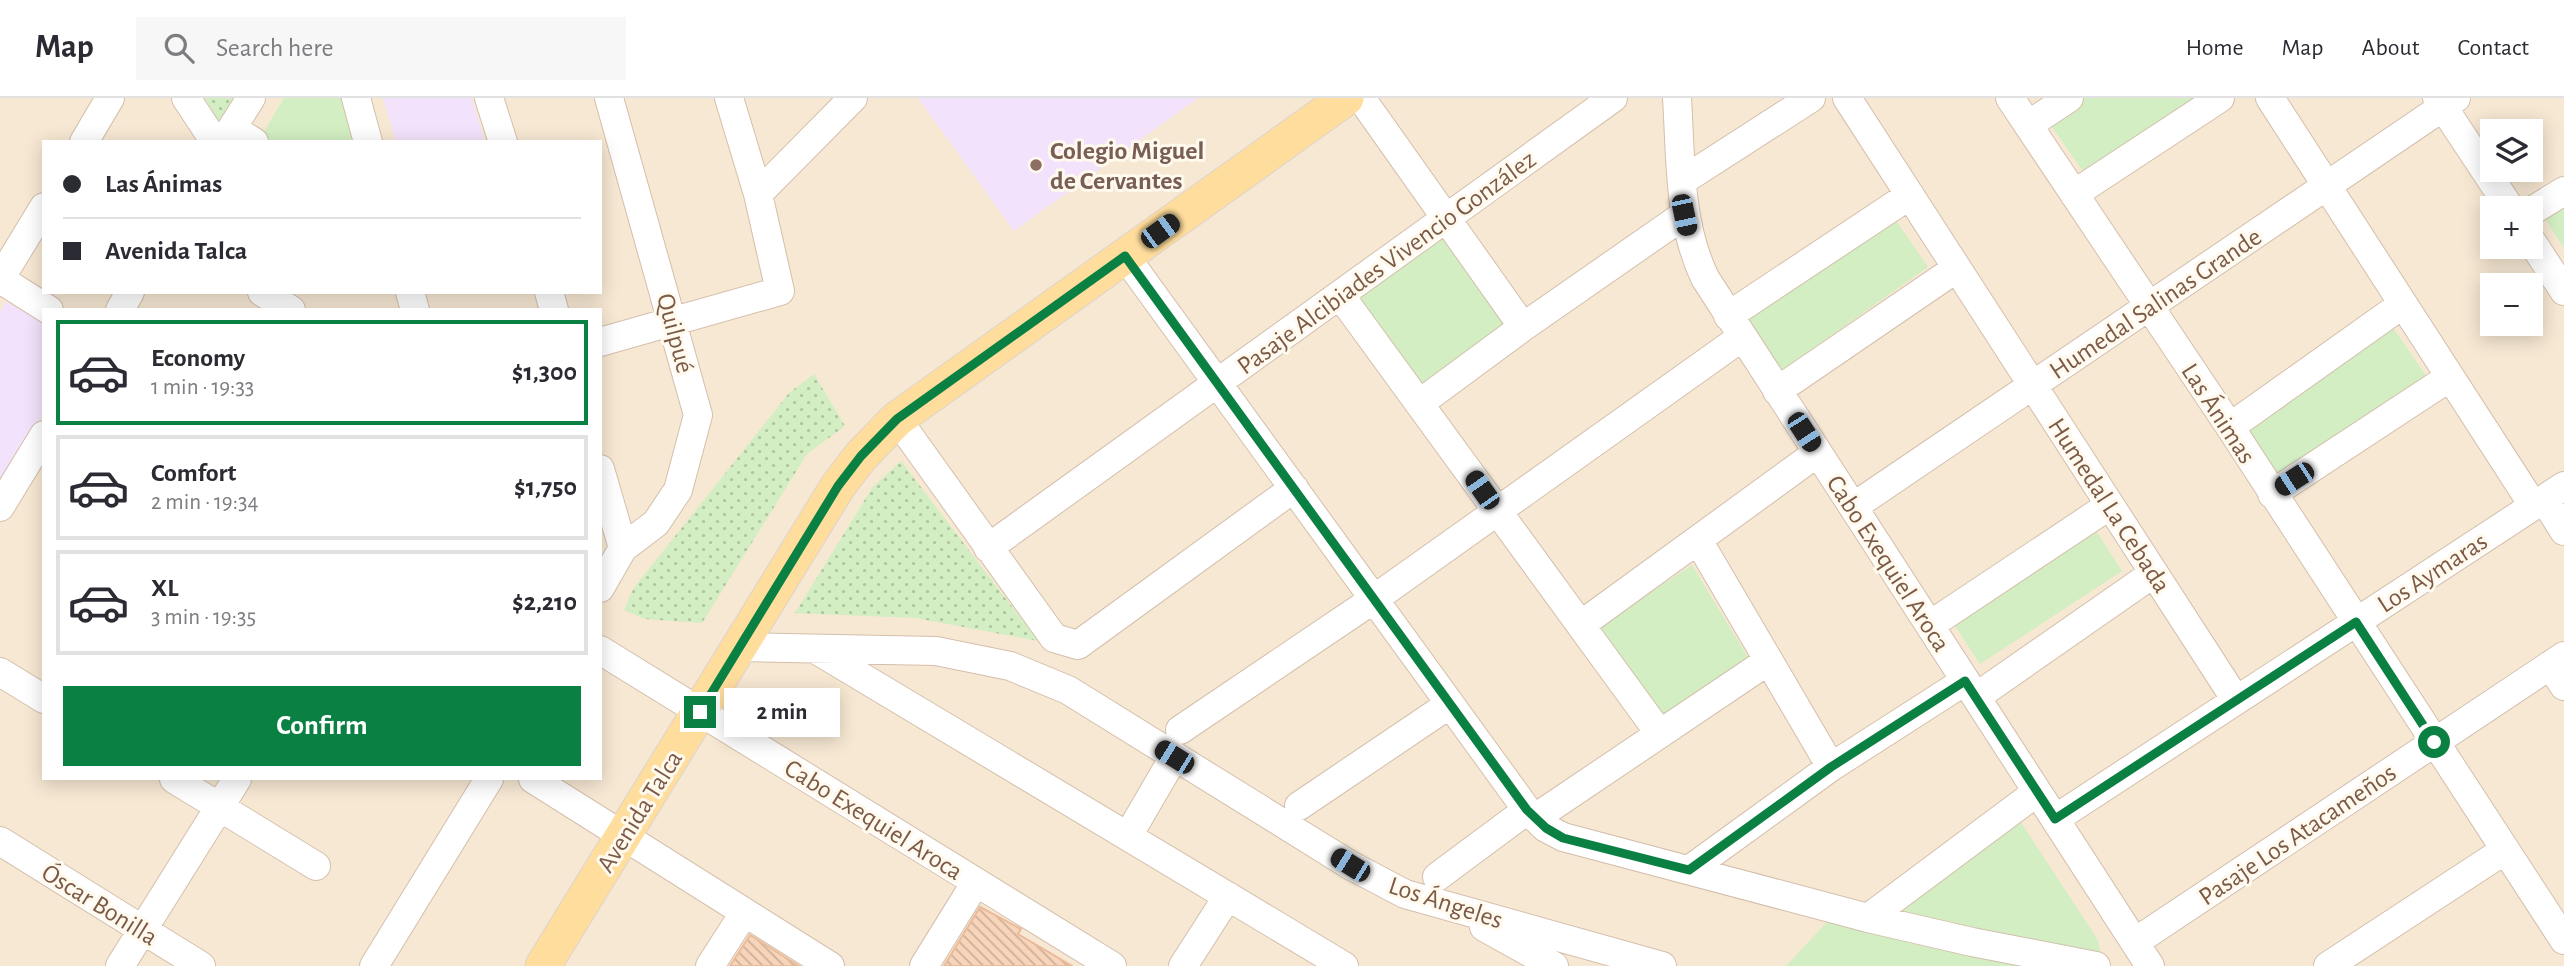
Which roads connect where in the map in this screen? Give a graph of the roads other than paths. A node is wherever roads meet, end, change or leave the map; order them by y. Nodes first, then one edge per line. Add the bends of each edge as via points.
1 (110, 98) edge
2 (186, 98) edge
3 (251, 98) edge
4 (356, 98) edge
5 (489, 98) edge
6 (609, 98) edge
7 (729, 98) edge
8 (1613, 98) edge
9 (1676, 98) edge
10 (1811, 98) edge
11 (1847, 98) edge
12 (2010, 98) edge
13 (2069, 98) edge
14 (2220, 98) edge
15 (2270, 98) edge
16 (1346, 99) edge
17 (849, 100) edge
18 (2445, 101) edge
19 (2028, 125) junction
20 (231, 138) edge
21 (85, 140) edge
22 (367, 140) edge
23 (502, 140) edge
24 (1682, 181) junction
25 (2327, 186) junction
26 (2564, 191) edge
27 (758, 194) junction
28 (2074, 194) junction
29 (1910, 195) junction
30 (2503, 196) edge
31 (2543, 204) edge
32 (42, 210) edge
33 (1684, 215) junction
34 (1446, 218) junction
35 (1125, 256) junction
36 (2543, 258) edge
37 (1958, 268) junction
38 (0, 279) edge
39 (2564, 289) edge
40 (265, 294) edge
41 (1340, 295) junction
42 (2403, 304) junction
43 (2149, 307) junction
44 (46, 308) edge
45 (288, 308) edge
46 (673, 322) junction
47 (1735, 326) junction
48 (1523, 327) junction
49 (602, 341) edge
50 (2450, 377) junction
51 (1217, 383) junction
52 (2033, 386) junction
53 (1777, 391) junction
54 (1420, 403) junction
55 (897, 419) junction
56 (2230, 427) junction
57 (42, 438) edge
58 (1817, 453) junction
59 (602, 476) edge
60 (1294, 488) junction
61 (2272, 494) junction
62 (2547, 497) edge
63 (2110, 505) junction
64 (0, 507) edge
65 (1853, 508) junction
66 (1497, 511) junction
67 (2564, 531) edge
68 (1698, 540) junction
69 (623, 548) junction
70 (988, 548) junction
71 (2154, 573) junction
72 (602, 585) edge
73 (1374, 599) junction
74 (2356, 622) junction
75 (1582, 624) junction
76 (1930, 625) junction
77 (740, 647) junction
78 (813, 648) junction
79 (602, 651) edge
80 (1768, 661) junction
81 (2559, 669) edge
82 (0, 672) edge
83 (1971, 689) junction
84 (42, 698) edge
85 (2236, 700) junction
86 (1450, 704) junction
87 (700, 712) junction
88 (1180, 730) dead end
89 (1660, 734) junction
90 (2434, 742) junction
91 (1174, 757) junction
92 (1831, 767) junction
93 (176, 780) edge
94 (236, 780) edge
95 (488, 780) edge
96 (535, 780) edge
97 (2038, 792) junction
98 (1299, 806) dead end
99 (219, 807) junction
100 (1531, 814) junction
101 (2055, 819) junction
102 (1128, 836) junction
103 (623, 837) junction
104 (0, 841) edge
105 (2505, 850) junction
106 (316, 866) dead end
107 (1689, 870) junction
108 (976, 882) junction
109 (1438, 890) junction
110 (1228, 896) junction
111 (744, 913) junction
112 (1868, 918) junction
113 (2561, 928) edge
114 (143, 930) junction
115 (2135, 942) junction
116 (120, 966) edge
117 (201, 966) edge
118 (374, 966) edge
119 (542, 966) edge
120 (710, 966) edge
121 (831, 966) edge
122 (923, 966) edge
123 (1112, 966) edge
124 (1183, 966) edge
125 (1344, 966) edge
126 (1554, 966) edge
127 (1662, 966) edge
128 (2096, 966) edge
129 (2151, 966) edge
130 (2328, 966) edge

1 - 21 street
2 - 20 street
3 - 20 street
4 - 22 street
5 - 23 street
6 - 46 street, Quilpué
7 - 27 street
8 - 34 street, Pasaje Alcibiades Vivencio González
9 - 24 street, Cabo Exequiel Aroca
10 - 24 street
11 - 29 street, Humedal La Cebada
12 - 19 street, Las Ánimas
13 - 19 street
14 - 28 street
15 - 25 street
16 - 34 street
16 - 35 main road, Avenida Talca
17 - 27 street
18 - 25 street, Humedal Salinas Grande
18 - 30 street
19 - 28 street, Las Ánimas
24 - 33 street, Cabo Exequiel Aroca
25 - 42 street
25 - 43 street, Humedal Salinas Grande
26 - 31 street
27 - 46 street via 780,291
28 - 43 street, Las Ánimas
29 - 37 street, Humedal La Cebada
29 - 47 street
32 - 38 street
33 - 47 street, Cabo Exequiel Aroca via 1696,258
33 - 48 street
34 - 41 street, Pasaje Alcibiades Vivencio González
34 - 48 street
35 - 51 street
35 - 55 main road, Avenida Talca
36 - 39 street
37 - 52 street, Humedal La Cebada
37 - 53 street
38 - 44 street
40 - 45 street
41 - 51 street, Pasaje Alcibiades Vivencio González
41 - 54 street
42 - 50 street
42 - 56 street
43 - 52 street, Humedal Salinas Grande
43 - 56 street, Las Ánimas
46 - 49 street
46 - 69 street, Quilpué via 698,415 678,490 656,523
47 - 53 street, Cabo Exequiel Aroca
47 - 66 street
48 - 54 street
50 - 61 street
50 - 62 street
51 - 60 street
51 - 70 street, Pasaje Alcibiades Vivencio González
52 - 63 street, Humedal La Cebada
52 - 65 street, Humedal Salinas Grande
53 - 58 street, Cabo Exequiel Aroca
54 - 66 street
55 - 70 street
55 - 77 main road, Avenida Talca via 838,486
56 - 61 street, Las Ánimas
57 - 64 street
58 - 65 street, Cabo Exequiel Aroca
58 - 68 street
59 - 69 street
60 - 70 street via 1078,645 1054,638
60 - 73 street
61 - 74 street, Las Ánimas
62 - 67 street
62 - 74 street, Los Aymaras
63 - 71 street, Humedal La Cebada
63 - 76 street
65 - 76 street, Cabo Exequiel Aroca
66 - 73 street
66 - 75 street
68 - 75 street
68 - 80 street
69 - 72 street
71 - 83 street
71 - 85 street, Humedal La Cebada
73 - 86 street
73 - 88 street
74 - 85 street, Los Aymaras
74 - 90 street, Las Ánimas
75 - 89 street
76 - 83 street, Cabo Exequiel Aroca
77 - 78 street, Los Ángeles
77 - 87 main road, Avenida Talca
78 - 91 street, Los Ángeles via 936,651 1010,666 1068,690
78 - 102 street
79 - 87 street, Cabo Exequiel Aroca
80 - 89 street
80 - 92 street
81 - 90 street, Pasaje Los Atacameños
82 - 84 street
83 - 92 street
83 - 97 street, Cabo Exequiel Aroca
85 - 101 street, Los Aymaras
86 - 98 street
86 - 100 street
87 - 103 main road, Avenida Talca
87 - 108 street, Cabo Exequiel Aroca
89 - 100 street
90 - 105 street, Las Ánimas
90 - 115 street, Pasaje Los Atacameños
91 - 102 street
91 - 109 street, Los Ángeles via 1405,894
92 - 107 street
93 - 99 street
94 - 99 street
95 - 118 street
96 - 103 street
97 - 101 street, Cabo Exequiel Aroca
97 - 112 street
99 - 106 street
99 - 114 street
100 - 107 street via 1563,838
100 - 109 street
101 - 115 street, Cabo Exequiel Aroca
102 - 110 street
103 - 111 street
103 - 119 main road, Avenida Talca
104 - 114 street, Óscar Bonilla
105 - 113 street, Las Ánimas
105 - 130 street
107 - 112 street
108 - 122 street
108 - 123 street, Cabo Exequiel Aroca
109 - 126 street
109 - 127 street, Los Ángeles
110 - 124 street
110 - 125 street
111 - 120 street
111 - 121 street
112 - 128 street
114 - 116 street
114 - 117 street, Óscar Bonilla
115 - 129 street, Cabo Exequiel Aroca

